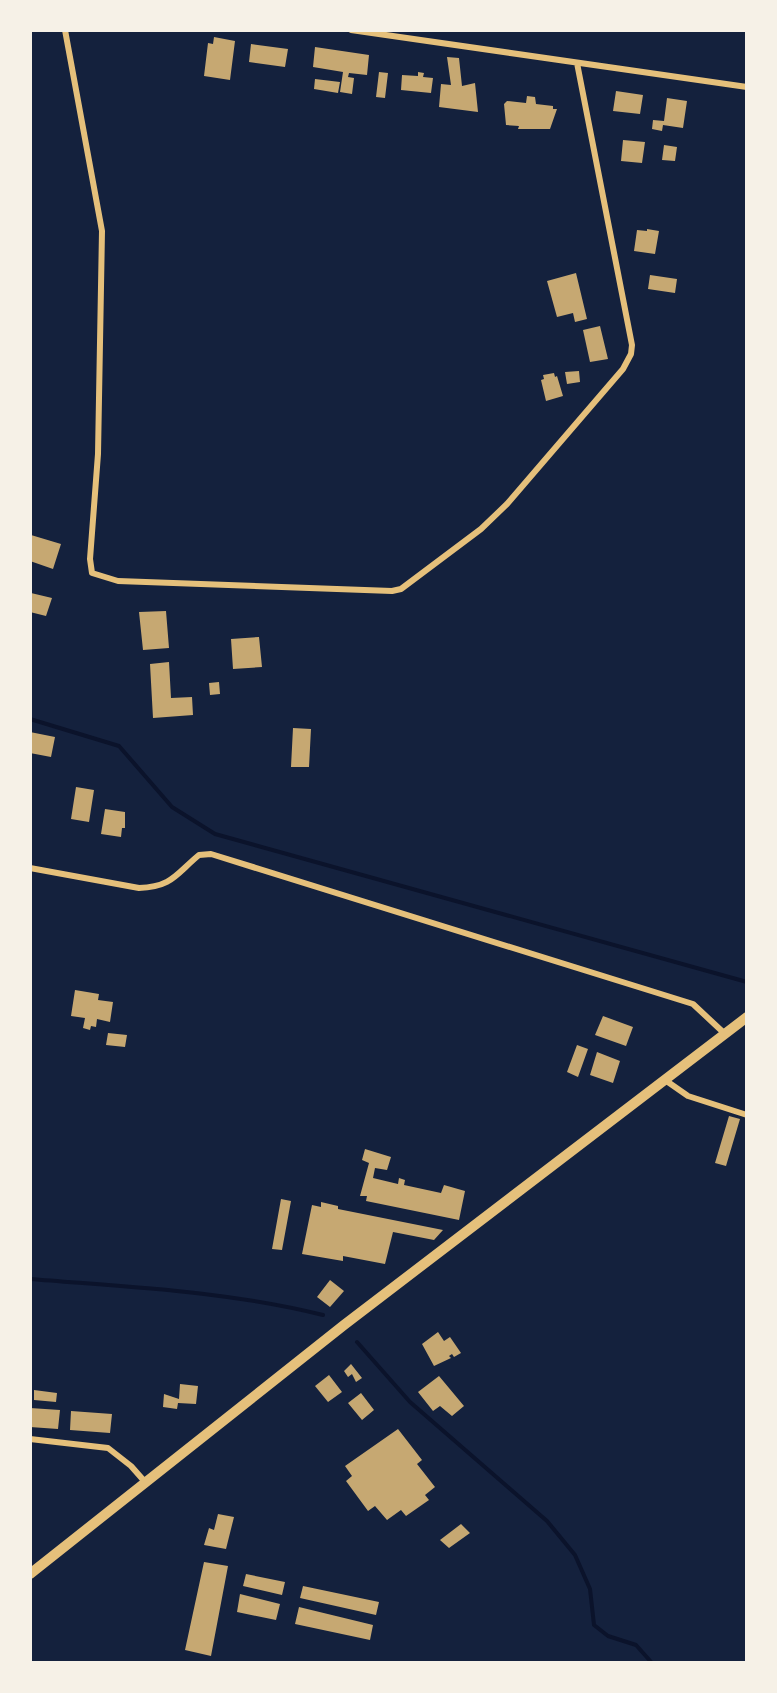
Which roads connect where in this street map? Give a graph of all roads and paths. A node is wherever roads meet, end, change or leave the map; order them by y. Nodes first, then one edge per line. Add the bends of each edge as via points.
1 (65, 30) edge
2 (351, 30) edge
3 (577, 63) junction
4 (747, 87) edge
5 (30, 868) edge
6 (747, 1017) edge
7 (724, 1033) junction
8 (665, 1080) junction
9 (747, 1115) edge
10 (30, 1439) edge
11 (146, 1483) junction
12 (30, 1574) edge

1 - 3 street via 102,231 98,454 90,559 92,573 118,581 392,591 481,529 507,504 631,354
2 - 3 street
3 - 4 street
5 - 7 street via 155,888 178,876 199,855 211,854 693,1004
6 - 7 main road
7 - 8 main road
8 - 9 street via 688,1096
8 - 11 main road
10 - 11 street via 108,1448
11 - 12 main road

